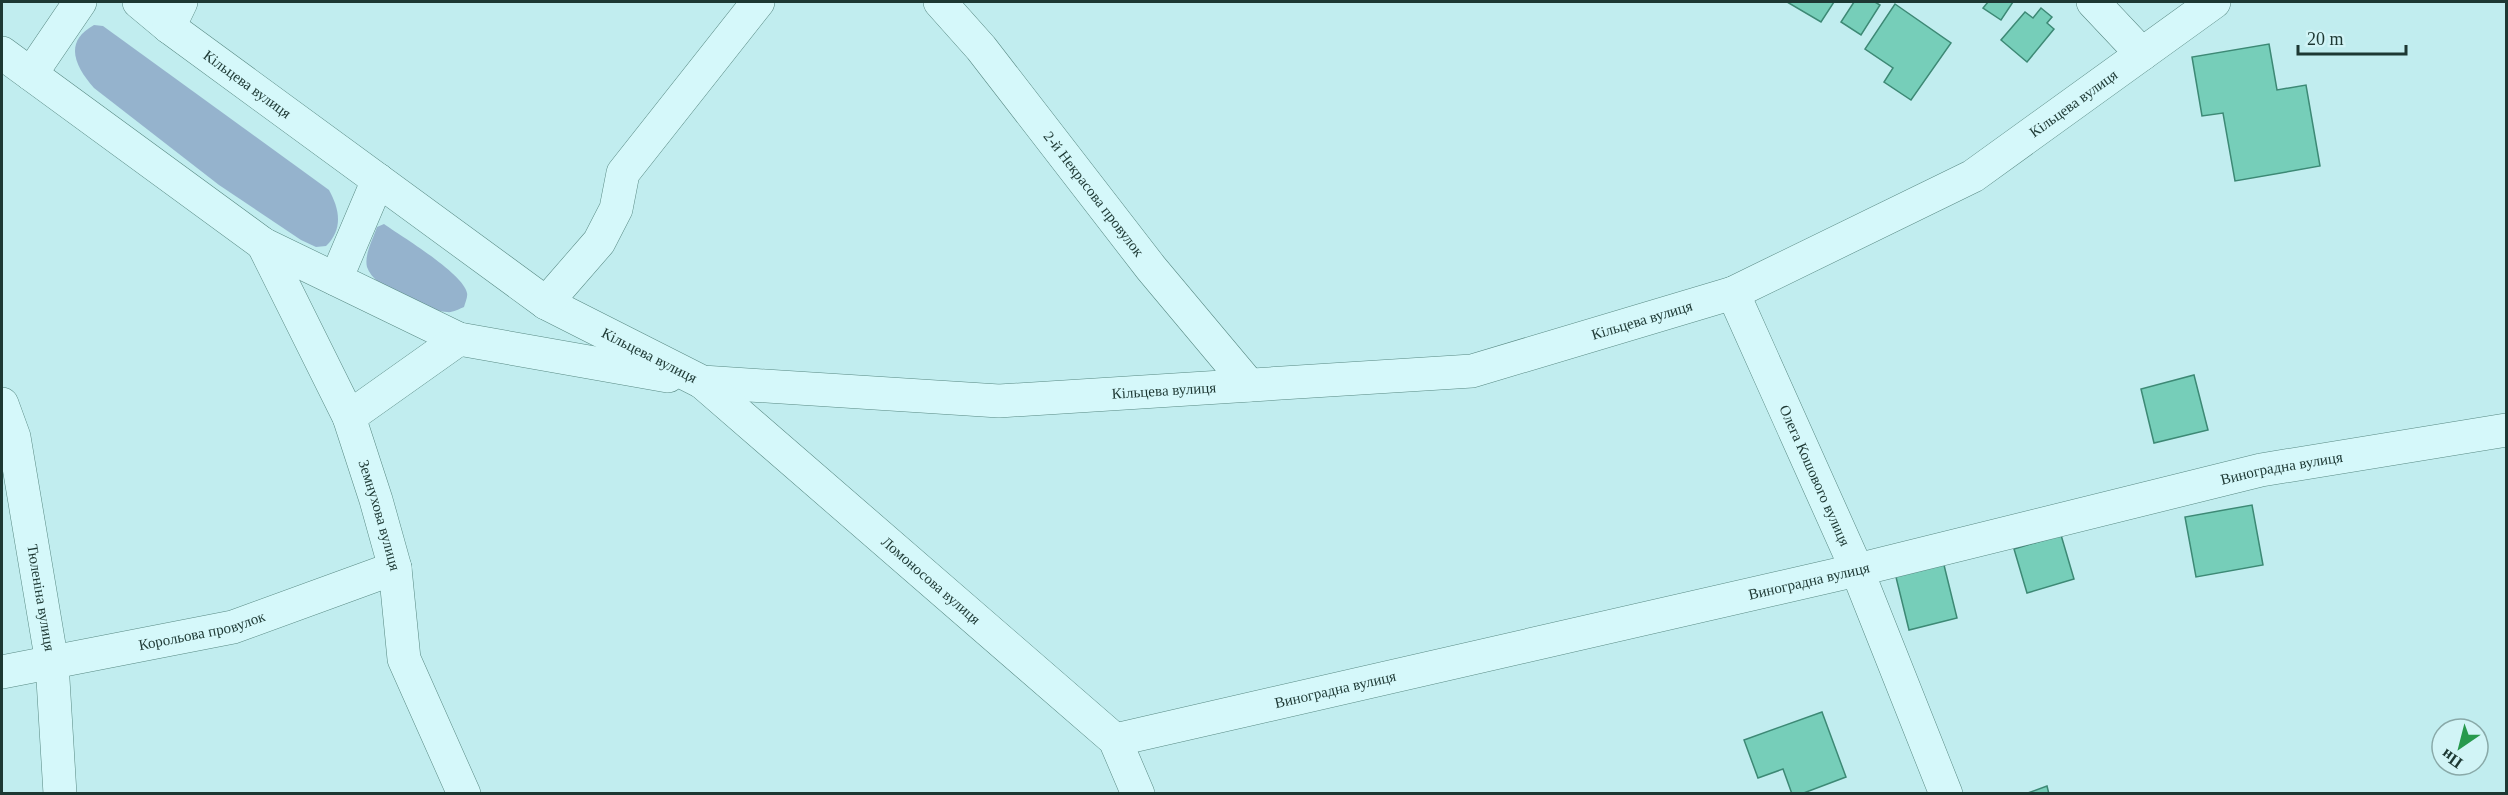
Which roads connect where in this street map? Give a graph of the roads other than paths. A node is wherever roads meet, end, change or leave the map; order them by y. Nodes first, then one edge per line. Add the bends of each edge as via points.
1 (80, 2) edge
2 (139, 2) edge
3 (758, 2) edge
4 (940, 2) edge
5 (2093, 2) edge
6 (2214, 2) edge
7 (175, 14) edge
8 (2, 52) edge
9 (2142, 54) junction
10 (31, 74) junction
11 (378, 180) junction
12 (262, 244) junction
13 (336, 279) junction
14 (1733, 293) junction
15 (546, 303) junction
16 (459, 339) junction
17 (702, 382) junction
18 (1249, 385) junction
19 (2, 404) edge
20 (349, 417) junction
21 (2506, 430) edge
22 (395, 568) junction
23 (1857, 570) junction
24 (52, 663) junction
25 (2, 672) edge
26 (1115, 740) junction
27 (60, 794) edge
28 (464, 794) edge
29 (1138, 794) edge
30 (1946, 794) edge

1 - 10 street
2 - 7 street, Кільцева вулиця
3 - 15 street via 623,173 616,209 599,242
4 - 18 street, 2-й Некрасова провулок via 981,48 1151,268
5 - 9 street
6 - 9 street, Кільцева вулиця
7 - 11 street, Кільцева вулиця
8 - 10 street
9 - 14 street, Кільцева вулиця via 1973,176
10 - 12 street
11 - 13 street
11 - 15 street, Кільцева вулиця
12 - 13 street
12 - 20 street, Земнухова вулиця
13 - 16 street
14 - 18 street, Кільцева вулиця via 1472,371
14 - 23 street, Олега Кошового вулиця
15 - 17 street, Кільцева вулиця
16 - 17 street
16 - 20 street
17 - 18 street, Кільцева вулиця via 999,401
17 - 26 street, Ломоносова вулиця
19 - 24 street, Тюленіна вулиця via 14,437
20 - 22 street, Земнухова вулиця
21 - 23 street, Виноградна вулиця via 2261,470
22 - 24 street, Корольова провулок via 233,627
22 - 28 street, Земнухова вулиця via 404,659
23 - 26 street, Виноградна вулиця
23 - 30 street, Олега Кошового вулиця
24 - 25 street, Корольова провулок
24 - 27 street, Тюленіна вулиця
26 - 29 street, Ломоносова вулиця

